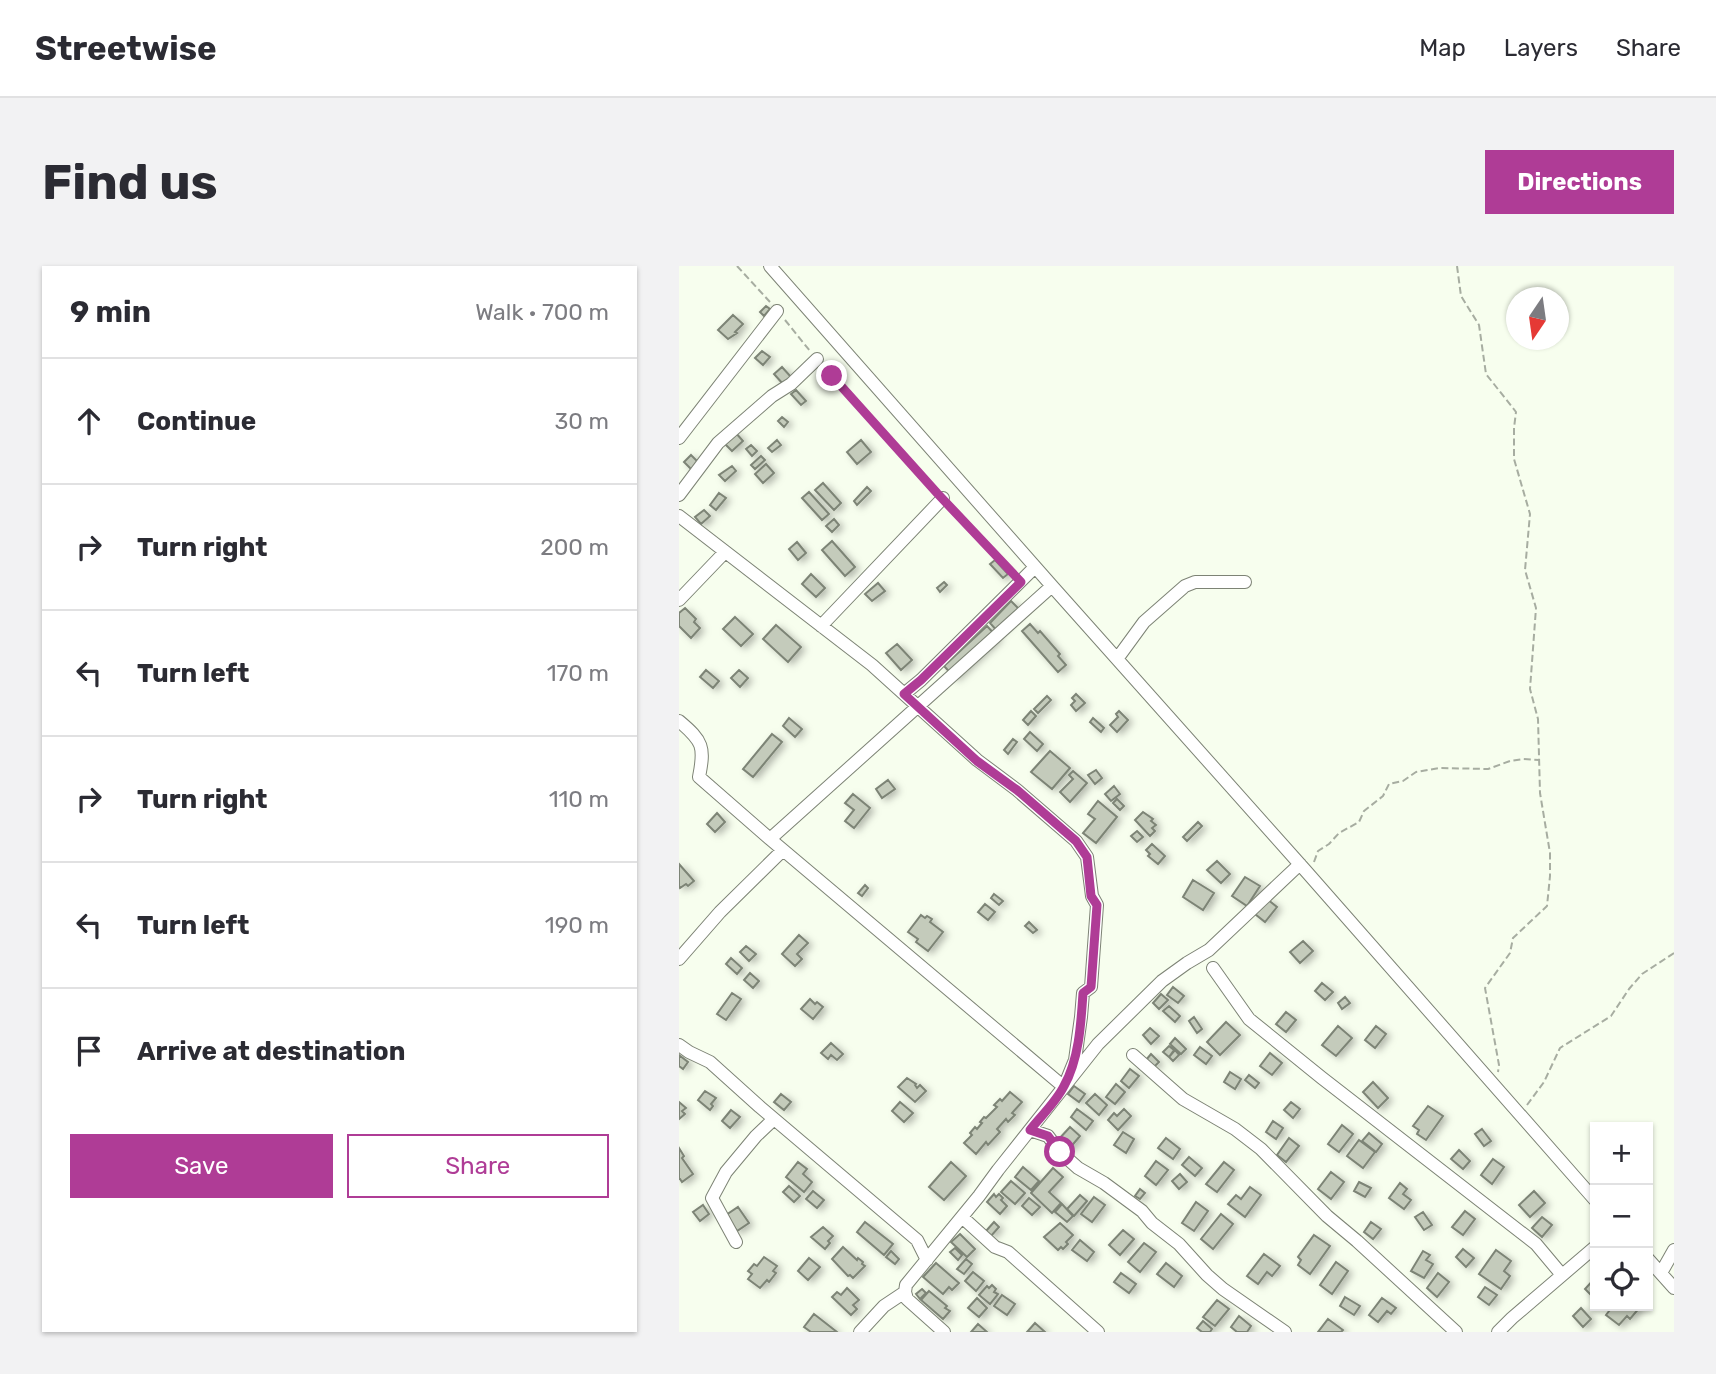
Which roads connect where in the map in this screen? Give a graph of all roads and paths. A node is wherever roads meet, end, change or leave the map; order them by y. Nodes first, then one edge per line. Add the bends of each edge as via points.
1 (737, 266) edge
2 (770, 266) edge
3 (1457, 266) edge
4 (777, 311) junction
5 (817, 359) junction
6 (679, 438) edge
7 (679, 495) edge
8 (943, 498) junction
9 (679, 516) edge
10 (725, 552) junction
11 (1035, 567) junction
12 (1021, 582) junction
13 (1245, 582) dead end
14 (1052, 586) junction
15 (679, 600) edge
16 (821, 626) junction
17 (1117, 659) junction
18 (904, 694) junction
19 (917, 706) junction
20 (679, 721) edge
21 (1539, 760) junction
22 (769, 839) junction
23 (783, 850) junction
24 (1303, 867) junction
25 (1674, 953) edge
26 (679, 959) edge
27 (1213, 968) dead end
28 (679, 1045) edge
29 (1133, 1055) dead end
30 (1064, 1087) junction
31 (1496, 1087) junction
32 (1520, 1114) junction
33 (774, 1119) junction
34 (1030, 1130) junction
35 (1590, 1194) edge
36 (962, 1217) junction
37 (736, 1242) dead end
38 (1594, 1248) edge
39 (1674, 1250) edge
40 (927, 1260) junction
41 (1653, 1264) edge
42 (1661, 1273) junction
43 (1562, 1275) junction
44 (1674, 1288) edge
45 (905, 1292) junction
46 (860, 1332) edge
47 (944, 1332) edge
48 (1098, 1332) edge
49 (1285, 1332) edge
50 (1455, 1332) edge
51 (1498, 1332) edge

1 - 4 path
2 - 11 street
3 - 21 path via 1461,296 1479,325 1486,374 1516,412 1514,459 1530,514 1525,570 1536,608 1530,689 1538,719
4 - 5 path
4 - 6 street
5 - 7 street via 718,443
5 - 8 path
8 - 12 path
8 - 16 street
9 - 10 street
10 - 15 street
10 - 16 street
11 - 12 street
11 - 14 street
12 - 18 street
13 - 17 street via 1185,586 1144,622
14 - 17 street
14 - 19 street
16 - 18 street
17 - 24 street
18 - 19 street
19 - 22 street
19 - 30 street via 1076,841 1087,857 1091,896 1097,905 1093,974 1091,987 1083,993 1075,1060
20 - 22 street via 702,745 699,777
21 - 24 path via 1510,761 1488,769 1439,768 1389,784 1359,822 1339,833 1318,851 1315,861
21 - 31 path via 1550,853 1547,906 1513,938 1510,953 1485,988 1499,1065
22 - 23 street
23 - 26 street
23 - 30 street
24 - 30 street via 1209,950 1162,981 1098,1044
24 - 31 street
25 - 32 path via 1642,974 1611,1016 1560,1048 1544,1082
27 - 43 street via 1249,1019 1536,1244
28 - 33 street via 710,1062
29 - 50 street via 1183,1099 1261,1149
30 - 34 street
31 - 32 street
32 - 35 street
33 - 37 street via 726,1172 712,1198
33 - 40 street via 917,1240
34 - 36 street
34 - 49 street via 1048,1136 1077,1168 1142,1211 1223,1289
36 - 40 street
36 - 48 street via 995,1247 1009,1252
38 - 43 street
39 - 42 street
40 - 45 street
41 - 42 street
42 - 44 street
43 - 51 street
45 - 46 street
45 - 47 street

